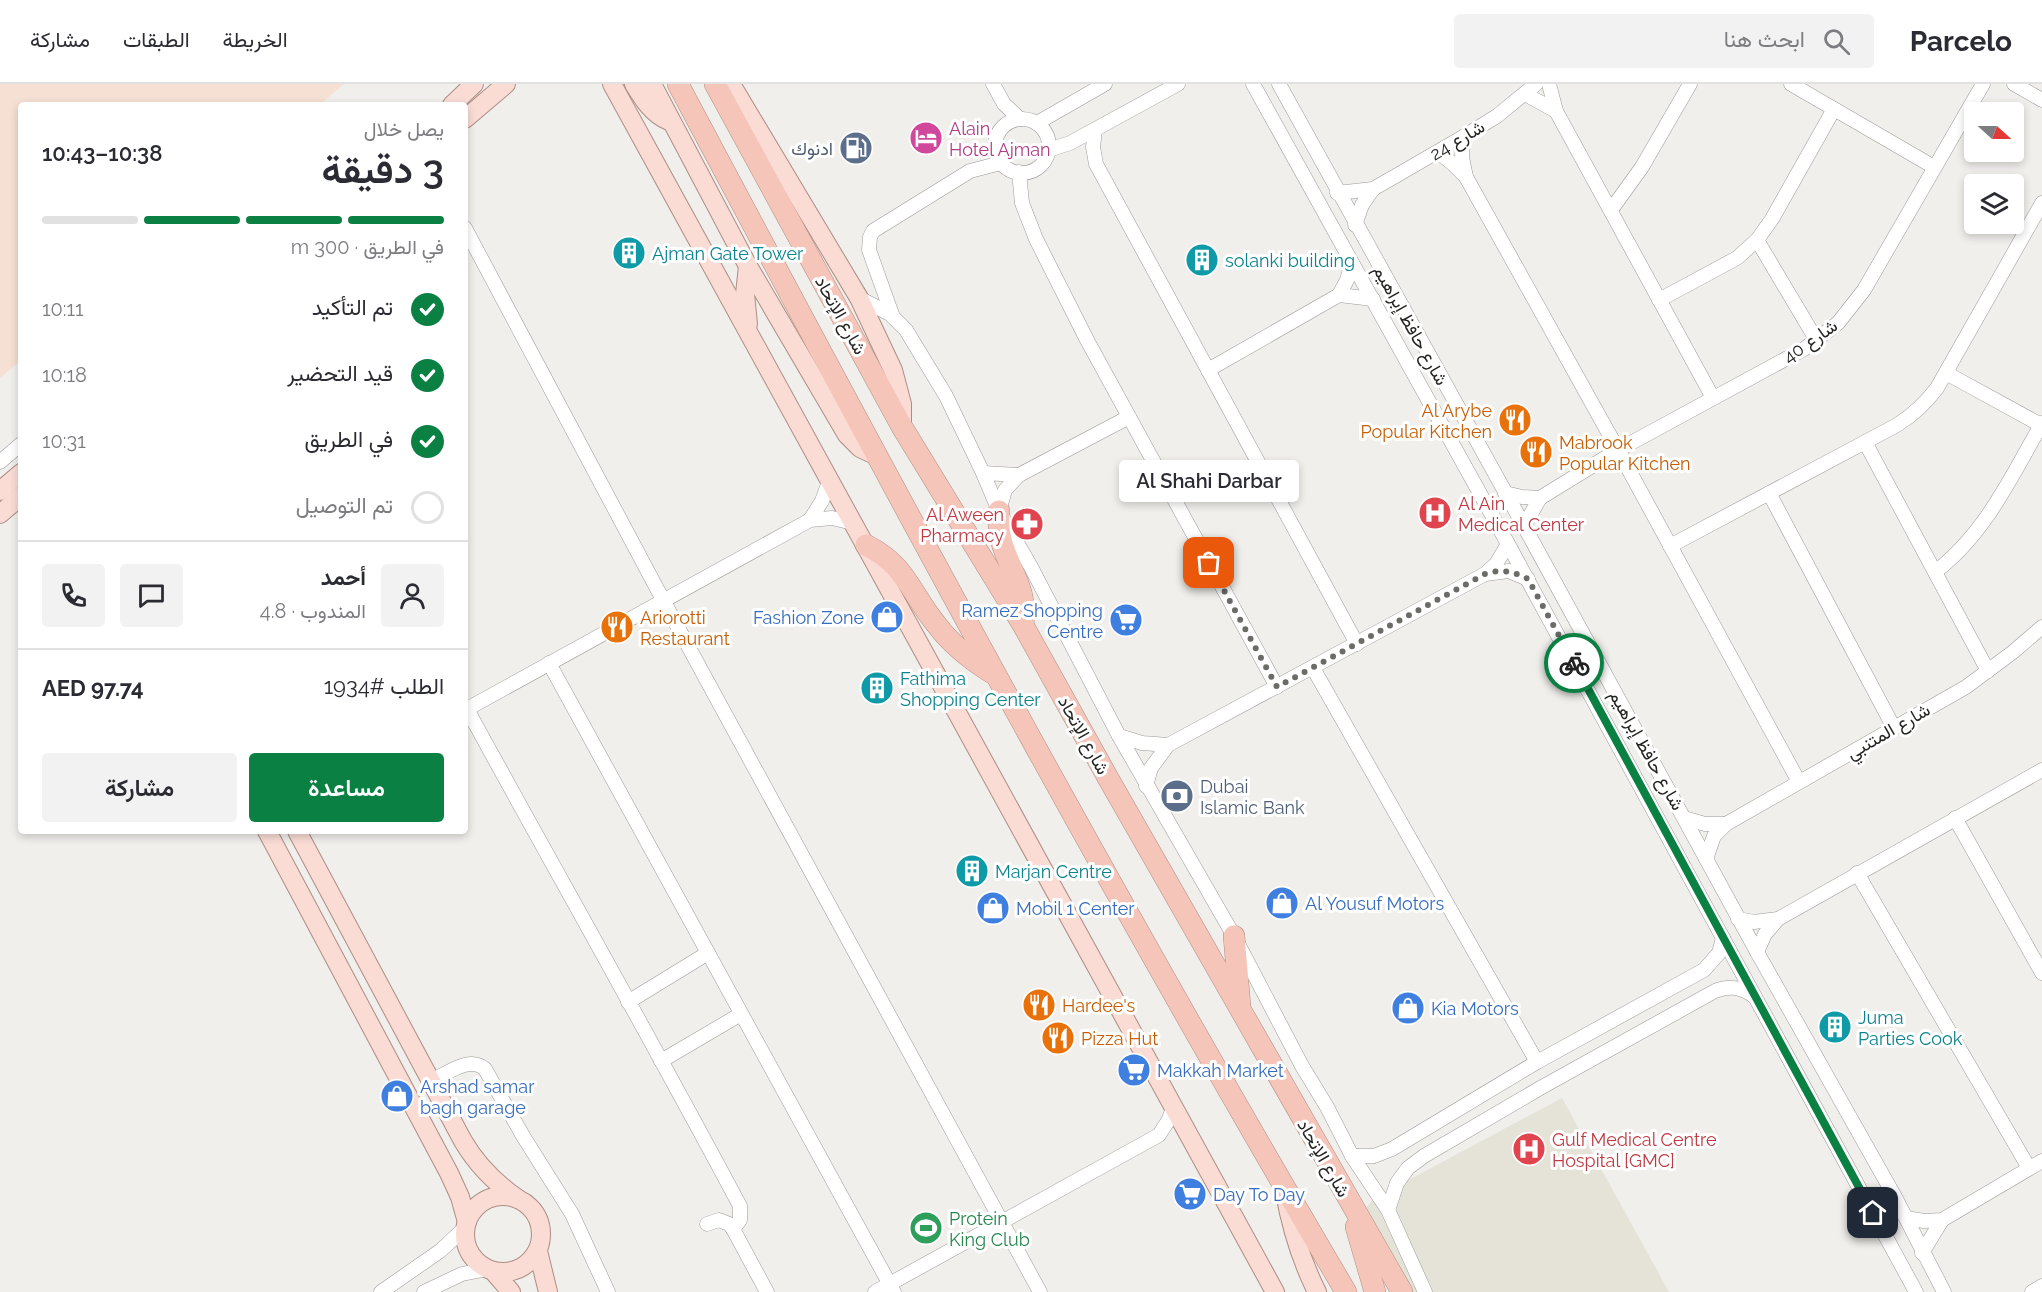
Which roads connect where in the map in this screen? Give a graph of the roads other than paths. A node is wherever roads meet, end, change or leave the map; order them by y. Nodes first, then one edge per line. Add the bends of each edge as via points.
1 (474, 84) edge
2 (506, 84) edge
3 (612, 84) edge
4 (634, 84) edge
5 (652, 84) edge
6 (678, 84) edge
7 (715, 84) edge
8 (731, 84) edge
9 (993, 84) edge
10 (1105, 84) edge
11 (1178, 84) edge
12 (1252, 84) edge
13 (1536, 84) edge
14 (1549, 84) edge
15 (1690, 84) edge
16 (1983, 84) edge
17 (2014, 84) edge
18 (1801, 86) edge
19 (1282, 87) edge
20 (1525, 94) junction
21 (2042, 100) edge
22 (455, 102) edge
23 (1004, 104) junction
24 (1834, 109) junction
25 (1556, 111) junction
26 (468, 116) edge
27 (1020, 119) junction
28 (673, 122) junction
29 (1037, 123) junction
30 (1006, 124) junction
31 (1095, 130) junction
32 (1463, 137) junction
33 (1070, 143) junction
34 (1049, 150) junction
35 (1438, 152) junction
36 (1001, 163) junction
37 (1096, 164) junction
38 (1934, 167) junction
39 (1019, 172) junction
40 (1466, 177) junction
41 (1373, 189) junction
42 (1337, 193) junction
43 (2042, 203) edge
44 (1611, 210) junction
45 (1355, 225) junction
46 (468, 234) edge
47 (1758, 240) junction
48 (1352, 263) junction
49 (748, 266) junction
50 (1339, 295) junction
51 (859, 298) junction
52 (1373, 299) junction
53 (1659, 300) junction
54 (893, 317) junction
55 (750, 334) junction
56 (1817, 341) junction
57 (1208, 370) junction
58 (1946, 373) junction
59 (1713, 398) junction
60 (1129, 417) junction
61 (2041, 424) edge
62 (902, 427) junction
63 (1865, 442) junction
64 (18, 447) edge
65 (1618, 450) junction
66 (877, 456) junction
67 (0, 462) edge
68 (983, 473) junction
69 (1019, 475) junction
70 (830, 479) junction
71 (18, 481) edge
72 (1505, 493) junction
73 (1769, 493) junction
74 (1540, 498) junction
75 (11, 501) edge
76 (999, 511) junction
77 (810, 520) junction
78 (853, 523) junction
79 (1524, 526) junction
80 (1508, 544) junction
81 (866, 545) junction
82 (1670, 546) junction
83 (1935, 572) junction
84 (1485, 574) junction
85 (1528, 579) junction
86 (663, 600) junction
87 (1023, 625) junction
88 (2042, 627) edge
89 (1358, 644) junction
90 (549, 663) junction
91 (1313, 668) junction
92 (1988, 671) junction
93 (995, 675) junction
94 (1277, 687) junction
95 (468, 709) edge
96 (468, 714) edge
97 (1894, 728) junction
98 (1119, 735) junction
99 (1168, 745) junction
100 (2042, 770) edge
101 (1799, 782) junction
102 (1146, 786) junction
103 (1684, 818) junction
104 (1955, 818) junction
105 (1726, 824) junction
106 (269, 834) edge
107 (299, 834) edge
108 (1706, 859) junction
109 (1857, 873) junction
110 (1738, 919) junction
111 (1778, 919) junction
112 (1234, 936) junction
113 (1723, 938) junction
114 (1756, 952) junction
115 (708, 953) junction
116 (2042, 973) edge
117 (1691, 976) junction
118 (1703, 997) junction
119 (1756, 998) junction
120 (628, 1002) junction
121 (1241, 1012) junction
122 (741, 1014) junction
123 (661, 1061) junction
124 (1537, 1062) junction
125 (431, 1082) junction
126 (1174, 1106) junction
127 (1159, 1135) junction
128 (1414, 1137) junction
129 (1193, 1140) junction
130 (1352, 1156) junction
131 (1424, 1156) junction
132 (2042, 1161) edge
133 (2029, 1168) junction
134 (1285, 1191) junction
135 (518, 1199) junction
136 (1351, 1206) junction
137 (1388, 1210) junction
138 (1906, 1218) junction
139 (1942, 1220) junction
140 (1002, 1222) junction
141 (467, 1224) junction
142 (707, 1224) dead end
143 (734, 1229) junction
144 (538, 1251) junction
145 (1922, 1253) junction
146 (491, 1270) junction
147 (2042, 1286) edge
148 (892, 1288) edge
149 (381, 1292) edge
150 (424, 1292) edge
151 (511, 1292) edge
152 (548, 1292) edge
153 (608, 1292) edge
154 (767, 1292) edge
155 (875, 1292) edge
156 (1040, 1292) edge
157 (1275, 1292) edge
158 (1317, 1292) edge
159 (1346, 1292) edge
160 (1375, 1292) edge
161 (1402, 1292) edge
162 (1425, 1292) edge
163 (1916, 1292) edge
164 (1944, 1292) edge
165 (2032, 1292) edge

1 - 22 main road
2 - 26 main road
3 - 55 main road
4 - 28 main road via 660,117
5 - 28 main road
6 - 66 highway, شارع الإتحاد
7 - 62 highway, شارع الإتحاد
8 - 51 main road
9 - 23 street
10 - 29 street
11 - 31 street
12 - 48 street, شارع حافظ إبراهيم
13 - 20 street, شارع 24
14 - 25 street
15 - 44 street
16 - 38 street, شارع 40
17 - 21 street
18 - 24 street
19 - 42 street, شارع حافظ إبراهيم
20 - 25 street
20 - 32 street, شارع 24
23 - 27 street
23 - 30 street
24 - 38 street
24 - 47 street
25 - 44 street
27 - 29 street
27 - 30 street
28 - 49 main road
29 - 34 street via 1047,135
30 - 36 street via 995,146
31 - 33 street
31 - 37 street via 1092,147
32 - 35 street, شارع 24
32 - 40 street
33 - 34 street
33 - 37 street
34 - 39 street via 1041,165 1029,172
35 - 40 street
35 - 41 street, شارع 24
36 - 39 street
36 - 54 street via 970,171 873,231 869,250
37 - 57 street
38 - 56 street, شارع 40 via 1856,302
39 - 60 street via 1022,203 1036,239
40 - 65 street
41 - 42 street, شارع 24
41 - 45 street
42 - 45 street, شارع حافظ إبراهيم
43 - 58 street
44 - 53 street
45 - 72 street, شارع حافظ إبراهيم
46 - 86 street
47 - 53 street via 1737,258
47 - 56 street
48 - 50 street
48 - 52 street, شارع حافظ إبراهيم
49 - 55 main road via 746,307
49 - 66 main road via 847,435 860,448
50 - 52 street
50 - 57 street
51 - 54 street
51 - 62 main road via 893,370 902,404
52 - 80 street, شارع حافظ إبراهيم
53 - 59 street
54 - 68 street via 946,396
55 - 70 main road
56 - 59 street, شارع 40
57 - 89 street
58 - 61 street
58 - 63 street via 1926,403 1912,415
59 - 65 street, شارع 40
60 - 69 street
60 - 94 street
61 - 83 street via 1979,530
62 - 87 highway, شارع الإتحاد
63 - 73 street
63 - 83 street
64 - 67 street
65 - 74 street, شارع 40
65 - 82 street
66 - 93 highway, شارع الإتحاد
68 - 69 street
68 - 76 street
69 - 76 street via 1005,490
70 - 77 street
70 - 78 main road
71 - 75 main road
72 - 74 street
72 - 79 street, شارع حافظ إبراهيم
73 - 82 street
73 - 97 street
74 - 79 street, شارع 40
76 - 87 highway via 1001,544 1024,599
76 - 98 street
77 - 78 street via 832,518
77 - 86 street
78 - 81 main road
79 - 103 street, شارع حافظ إبراهيم
80 - 84 street
80 - 85 street, شارع حافظ إبراهيم
81 - 93 highway via 902,573 949,639
81 - 126 main road
82 - 101 street
83 - 92 street
84 - 85 street via 1509,571
84 - 89 street
85 - 113 street, شارع حافظ إبراهيم
86 - 90 street
86 - 140 street
87 - 121 highway, شارع الإتحاد
88 - 92 street, شارع المتنبي
89 - 91 street
90 - 95 street
90 - 115 street
91 - 94 street
91 - 124 street
92 - 97 street, شارع المتنبي
93 - 134 highway, شارع الإتحاد
94 - 99 street
96 - 120 street
97 - 101 street, شارع المتنبي
98 - 99 street via 1142,743
98 - 102 street
99 - 102 street via 1151,768
100 - 104 street
101 - 105 street, شارع المتنبي
102 - 112 street
103 - 105 street
103 - 108 street, شارع حافظ إبراهيم
104 - 109 street
104 - 116 street
105 - 108 street, شارع المتنبي via 1714,836
106 - 141 main road via 449,1173
107 - 125 main road
108 - 110 street, شارع حافظ إبراهيم
109 - 111 street
109 - 133 street
110 - 111 street
110 - 114 street, شارع حافظ إبراهيم
111 - 114 street
112 - 121 highway
112 - 130 street
113 - 117 street via 1715,959
113 - 119 street, شارع حافظ إبراهيم
114 - 138 street, شارع حافظ إبراهيم
115 - 120 street
115 - 122 street
117 - 118 street via 1702,984
117 - 124 street
118 - 119 street via 1732,987
118 - 131 street
119 - 163 street, شارع حافظ إبراهيم
120 - 123 street
121 - 136 highway, شارع الإتحاد
122 - 123 street
122 - 148 street
123 - 143 street via 740,1206 740,1220
124 - 128 street
125 - 135 main road via 471,1155 492,1179
125 - 153 street via 468,1063 485,1069 572,1214
126 - 127 street
126 - 129 main road
127 - 129 street
127 - 140 street
128 - 130 street via 1374,1156
128 - 131 street via 1414,1152
129 - 157 main road
130 - 137 street
131 - 137 street via 1402,1175
132 - 133 street
133 - 139 street
134 - 158 main road via 1290,1221
134 - 159 highway, شارع الإتحاد
135 - 141 main road via 501,1196 484,1202
135 - 144 main road via 537,1216 542,1234
136 - 160 highway
136 - 161 highway, شارع الإتحاد
137 - 162 street
138 - 139 street
138 - 145 street, شارع حافظ إبراهيم
139 - 145 street
140 - 148 street
140 - 156 street
141 - 146 main road via 468,1248 478,1263
141 - 149 street via 433,1257
142 - 143 street via 719,1220
143 - 154 street
144 - 146 main road via 519,1269
144 - 152 main road
145 - 164 street, شارع حافظ إبراهيم
146 - 150 street via 462,1274
146 - 151 main road
147 - 165 street
148 - 155 street

